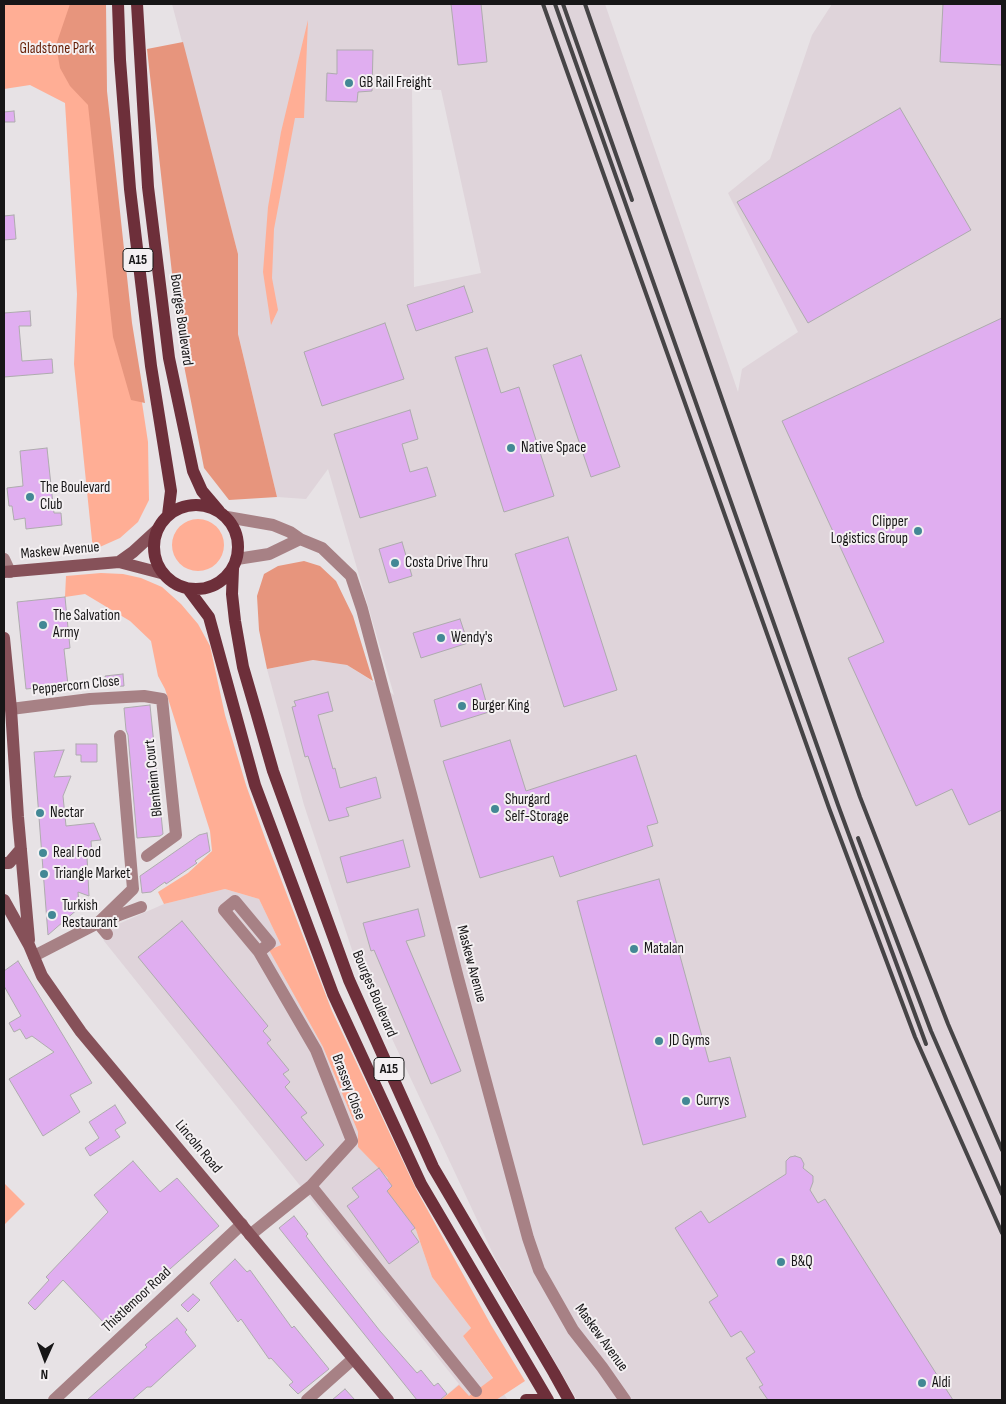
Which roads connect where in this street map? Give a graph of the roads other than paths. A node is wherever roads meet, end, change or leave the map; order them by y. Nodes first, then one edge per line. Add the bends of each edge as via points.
1 (118, 4) edge
2 (137, 4) edge
3 (223, 514) junction
4 (168, 515) junction
5 (157, 530) junction
6 (300, 539) junction
7 (4, 559) edge
8 (119, 562) junction
9 (235, 564) junction
10 (6, 574) edge
11 (162, 574) junction
12 (188, 589) junction
13 (4, 638) edge
14 (144, 696) joint
15 (11, 709) junction
16 (120, 736) dead end
17 (21, 849) junction
18 (147, 856) dead end
19 (4, 863) edge
20 (4, 900) edge
21 (142, 907) dead end
22 (98, 923) junction
23 (108, 934) dead end
24 (32, 950) junction
25 (259, 952) dead end
26 (310, 1186) junction
27 (242, 1224) junction
28 (250, 1235) junction
29 (353, 1359) junction
30 (476, 1390) dead end
31 (54, 1400) edge
32 (307, 1400) edge
33 (388, 1400) edge
34 (526, 1400) edge
35 (547, 1400) edge
36 (568, 1400) edge
37 (625, 1400) edge

1 - 4 main road, A15 via 130,189 151,366 171,491
2 - 3 main road, Bourges Boulevard / A15 via 148,187 169,358 194,471 202,491
3 - 4 main road via 206,506 192,505
3 - 6 street, Maskew Avenue via 273,525
3 - 9 main road via 238,536
4 - 5 main road
5 - 8 street, Maskew Avenue
5 - 11 main road via 154,556
6 - 9 street via 269,554
6 - 37 street, Maskew Avenue via 322,548 351,576 528,1238 539,1270 573,1330
7 - 10 street
8 - 10 street, Maskew Avenue
8 - 11 street, Maskew Avenue
9 - 12 main road via 220,582 210,588
9 - 36 main road, Bourges Boulevard / A15 via 232,594 235,621 256,715 273,772 349,980 433,1167
11 - 12 main road
12 - 35 main road, A15 via 209,618 255,786 333,994 422,1184
13 - 15 street
14 - 15 street, Peppercorn Close
14 - 18 street, Blenheim Court via 162,699 176,835
15 - 17 street
16 - 22 street via 133,889
17 - 19 street via 8,863
17 - 24 street
20 - 24 street, Lincoln Road
21 - 22 street
22 - 23 street
22 - 24 street
24 - 27 street, Lincoln Road via 42,976 81,1032
25 - 26 street, Brassey Close via 316,1050 352,1141
26 - 28 street, Brassey Close
26 - 30 street
27 - 28 street, Lincoln Road
27 - 31 street, Thistlemoor Road
28 - 29 street, Lincoln Road
29 - 32 street
29 - 33 street, Lincoln Road
34 - 35 main road

